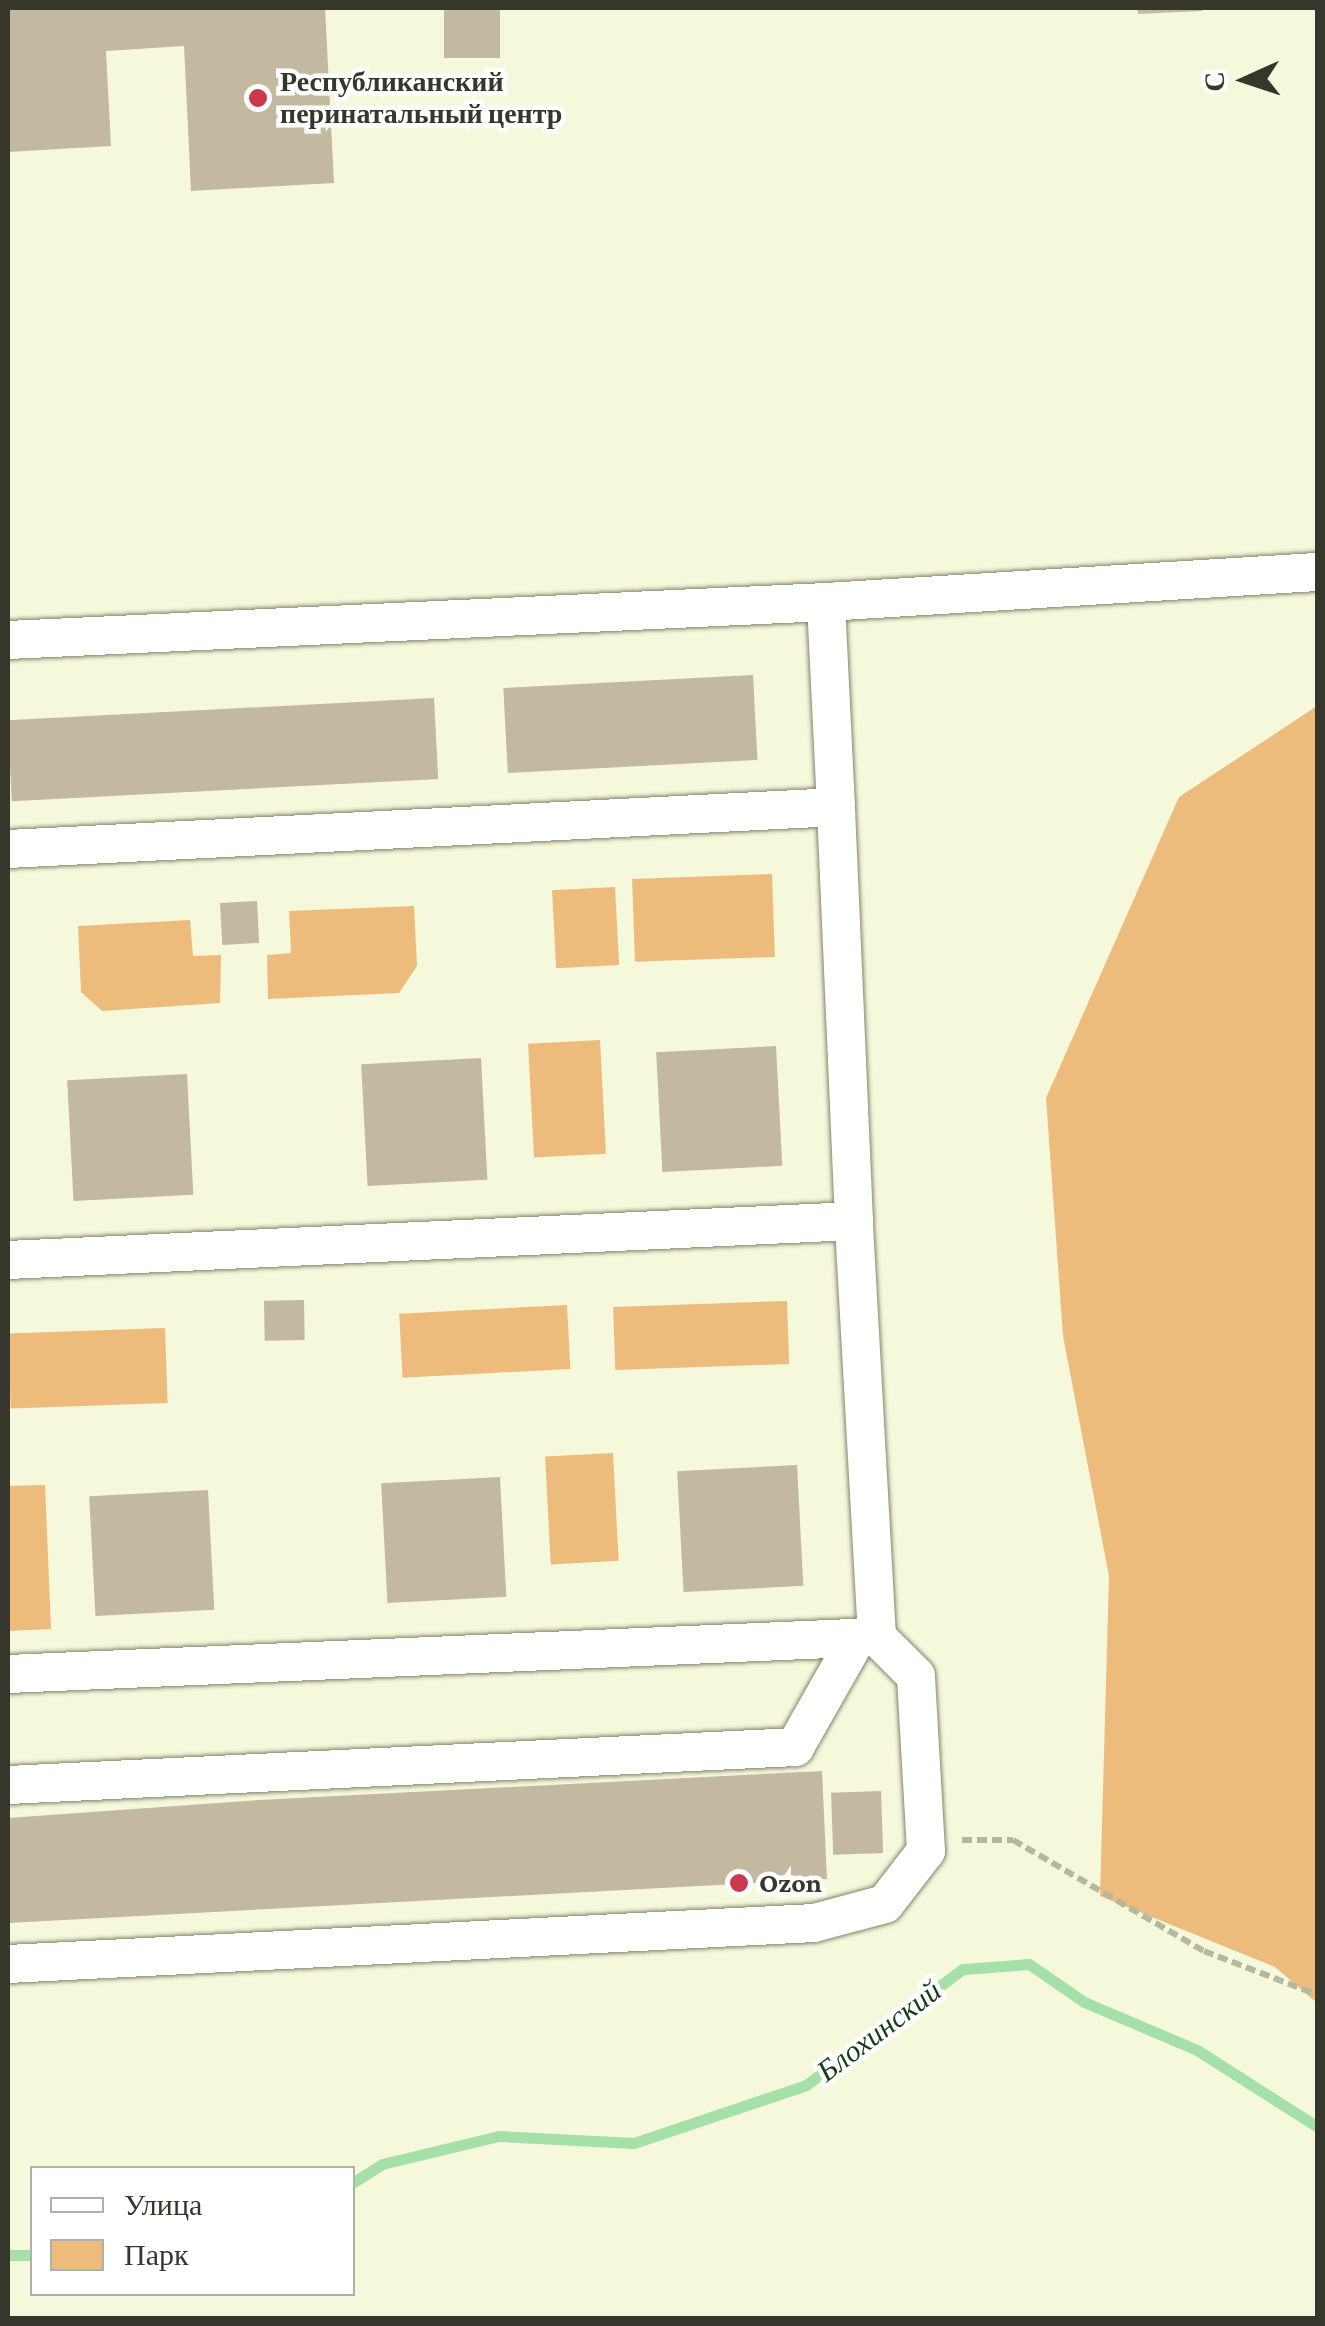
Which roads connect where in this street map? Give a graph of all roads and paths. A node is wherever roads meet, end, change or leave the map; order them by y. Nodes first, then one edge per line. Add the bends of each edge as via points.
1 (1318, 572) edge
2 (826, 602) junction
3 (8, 640) edge
4 (836, 807) junction
5 (8, 849) edge
6 (854, 1221) junction
7 (8, 1260) edge
8 (867, 1638) junction
9 (8, 1674) edge
10 (8, 1785) edge
11 (925, 1839) junction
12 (8, 1964) edge
13 (1318, 1995) edge

1 - 2 lane
2 - 3 lane
2 - 4 lane
4 - 5 lane
4 - 6 lane
6 - 7 lane
6 - 8 lane
8 - 9 lane
8 - 10 lane via 795,1747
8 - 11 lane via 916,1676
11 - 12 lane via 926,1851 885,1904 814,1923
11 - 13 path via 1014,1840 1204,1951

